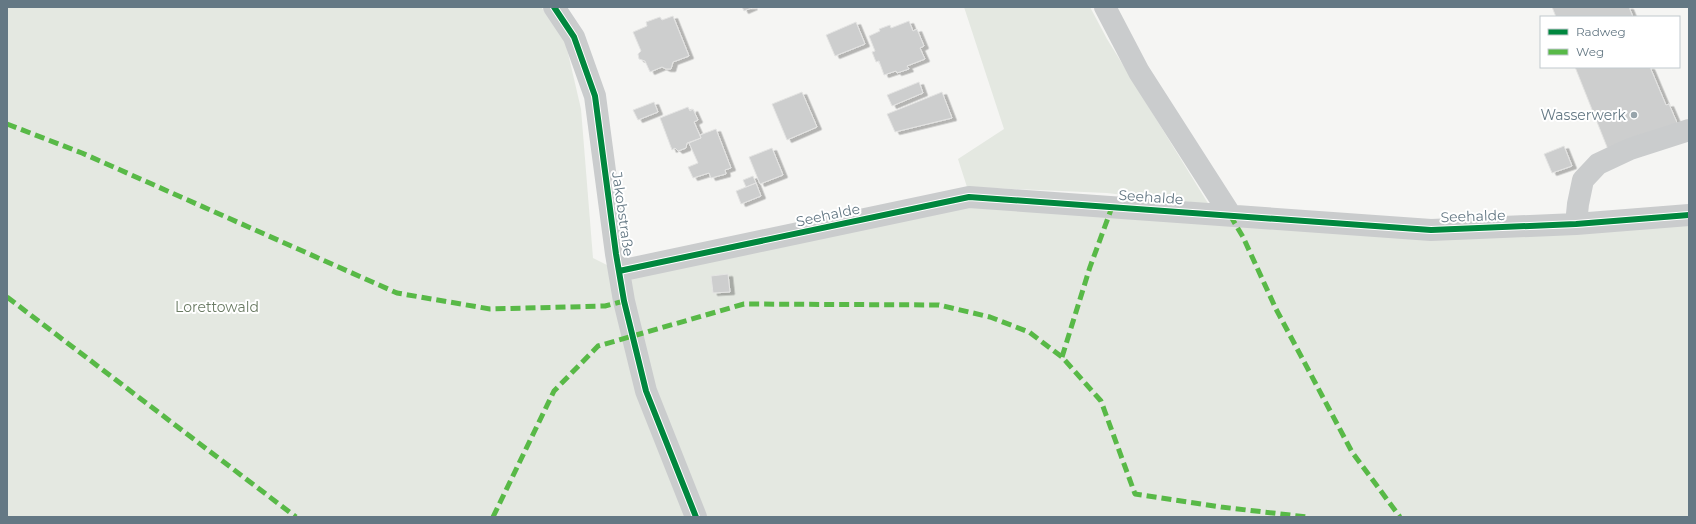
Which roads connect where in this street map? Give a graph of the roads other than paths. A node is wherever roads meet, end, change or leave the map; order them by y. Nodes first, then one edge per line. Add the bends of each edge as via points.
1 (554, 7) edge
2 (1105, 7) edge
3 (1689, 130) edge
4 (1230, 214) junction
5 (1689, 215) edge
6 (1576, 224) junction
7 (619, 271) junction
8 (696, 517) edge

1 - 7 street, Jakobstraße via 574,37 595,96
2 - 4 street via 1139,72
3 - 6 street via 1630,149 1598,164 1583,180
4 - 6 street, Seehalde via 1276,220 1431,230
4 - 7 street, Seehalde via 969,197
5 - 6 street, Seehalde
7 - 8 street, Jakobstraße via 646,391

